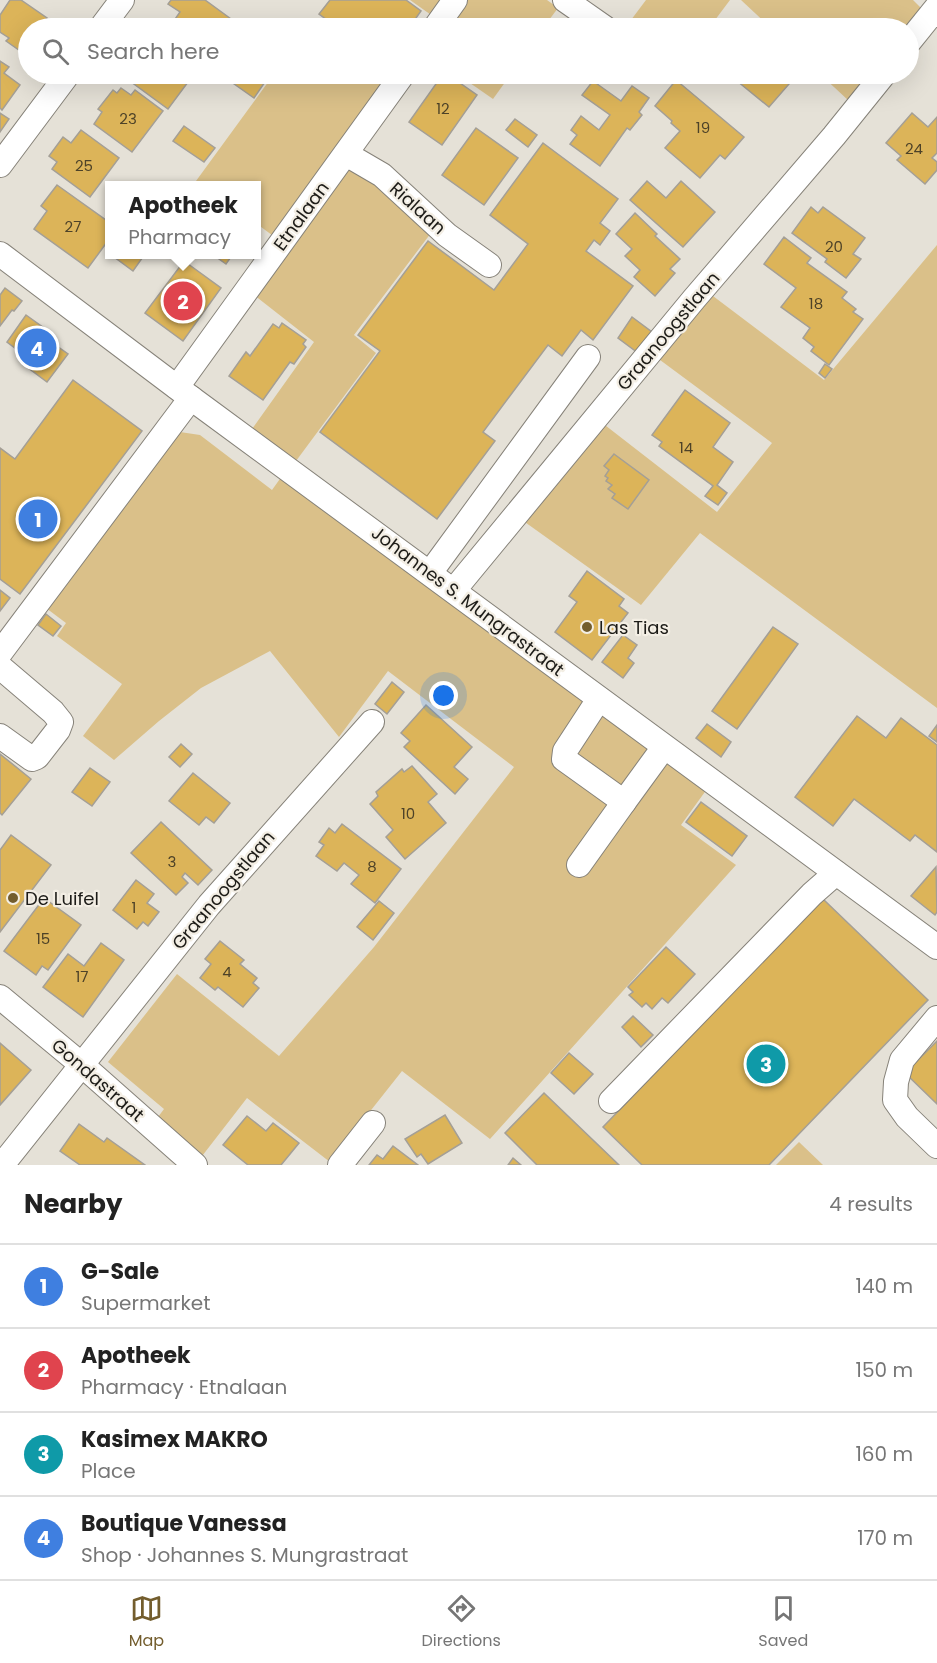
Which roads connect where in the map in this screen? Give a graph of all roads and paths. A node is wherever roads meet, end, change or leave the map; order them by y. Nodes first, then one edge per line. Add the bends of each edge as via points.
1 (122, 0) edge
2 (455, 0) edge
3 (565, 0) edge
4 (937, 7) edge
5 (108, 18) edge
6 (442, 18) edge
7 (591, 18) edge
8 (919, 30) edge
9 (61, 84) edge
10 (396, 84) edge
11 (876, 84) edge
12 (346, 154) junction
13 (0, 165) edge
14 (0, 254) edge
15 (489, 266) dead end
16 (588, 357) dead end
17 (184, 392) junction
18 (430, 573) junction
19 (454, 590) junction
20 (0, 653) edge
21 (0, 667) edge
22 (599, 699) junction
23 (372, 722) dead end
24 (0, 736) edge
25 (664, 747) junction
26 (624, 802) junction
27 (579, 865) dead end
28 (836, 873) junction
29 (937, 947) edge
30 (0, 997) edge
31 (937, 1018) edge
32 (82, 1065) junction
33 (611, 1101) dead end
34 (373, 1123) dead end
35 (937, 1146) edge
36 (2, 1165) edge
37 (195, 1165) edge
38 (340, 1165) edge

1 - 5 street
2 - 6 street
3 - 7 street
4 - 8 street
9 - 13 street
10 - 12 street, Etnalaan
11 - 19 street, Graanoogstlaan
12 - 15 street, Rialaan via 382,175 447,235
12 - 17 street, Etnalaan
14 - 17 street, Johannes S. Mungrastraat
16 - 18 street
17 - 18 street, Johannes S. Mungrastraat
17 - 20 street, Etnalaan
18 - 19 street, Johannes S. Mungrastraat
19 - 22 street, Johannes S. Mungrastraat
21 - 24 street via 61,722 32,759
22 - 25 street, Johannes S. Mungrastraat
22 - 26 street via 565,751 564,759
23 - 32 street, Graanoogstlaan via 209,905
25 - 26 street
25 - 28 street, Johannes S. Mungrastraat
26 - 27 street
28 - 29 street, Johannes S. Mungrastraat
28 - 33 street
30 - 32 street, Gondastraat
31 - 35 street via 902,1060 895,1100
32 - 36 street, Graanoogstlaan
32 - 37 street, Gondastraat
34 - 38 street

